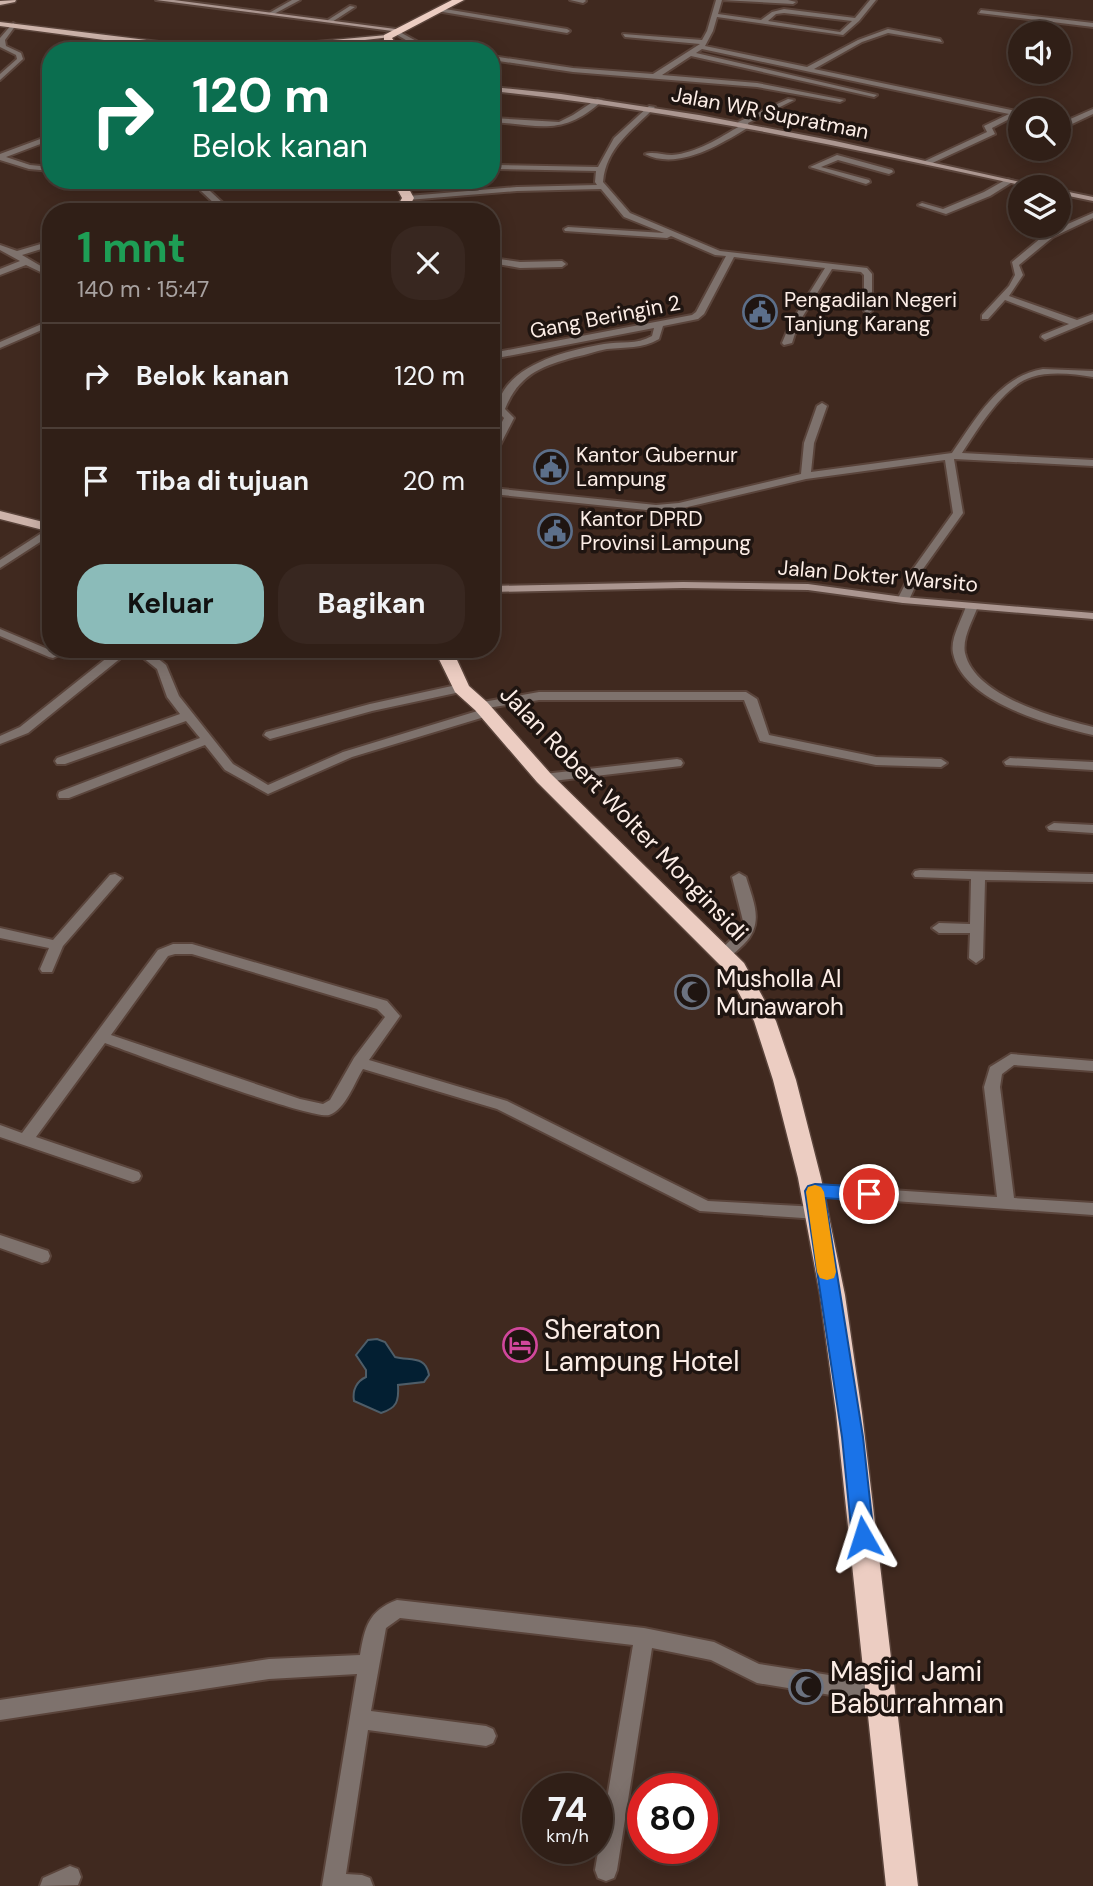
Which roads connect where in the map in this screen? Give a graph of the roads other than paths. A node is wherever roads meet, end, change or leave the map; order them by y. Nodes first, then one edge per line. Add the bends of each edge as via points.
1 (12, 0) edge
2 (159, 0) edge
3 (297, 0) edge
4 (459, 0) edge
5 (573, 0) edge
6 (719, 0) edge
7 (725, 0) edge
8 (873, 0) edge
9 (583, 1) edge
10 (793, 2) dead end
11 (0, 3) edge
12 (352, 7) dead end
13 (439, 10) junction
14 (981, 12) dead end
15 (272, 13) junction
16 (714, 15) junction
17 (857, 20) junction
18 (330, 21) junction
19 (763, 22) junction
20 (0, 24) edge
21 (13, 25) junction
22 (1093, 25) edge
23 (567, 31) dead end
24 (394, 33) junction
25 (625, 35) dead end
26 (940, 41) dead end
27 (133, 42) edge
28 (333, 42) edge
29 (391, 42) edge
30 (412, 42) edge
31 (702, 44) junction
32 (690, 54) junction
33 (500, 59) edge
34 (810, 68) junction
35 (654, 76) junction
36 (856, 77) junction
37 (0, 79) edge
38 (839, 86) junction
39 (500, 90) edge
40 (874, 95) dead end
41 (599, 100) junction
42 (790, 100) dead end
43 (840, 100) dead end
44 (651, 107) junction
45 (1008, 111) edge
46 (1093, 111) edge
47 (1008, 118) edge
48 (500, 121) edge
49 (1071, 121) edge
50 (743, 124) junction
51 (42, 141) edge
52 (860, 149) junction
53 (649, 154) dead end
54 (0, 158) edge
55 (928, 163) junction
56 (500, 165) edge
57 (42, 168) edge
58 (601, 169) junction
59 (889, 172) junction
60 (1008, 181) edge
61 (500, 182) edge
62 (1008, 182) edge
63 (602, 187) junction
64 (207, 189) edge
65 (403, 189) edge
66 (506, 190) junction
67 (1071, 194) edge
68 (408, 198) junction
69 (1093, 199) edge
70 (219, 203) edge
71 (405, 203) edge
72 (922, 205) dead end
73 (1093, 215) edge
74 (568, 229) dead end
75 (679, 237) junction
76 (42, 246) edge
77 (0, 247) edge
78 (17, 254) junction
79 (731, 255) junction
80 (25, 262) junction
81 (500, 262) edge
82 (562, 264) dead end
83 (830, 266) junction
84 (42, 270) edge
85 (0, 272) edge
86 (1004, 297) junction
87 (868, 311) dead end
88 (985, 317) dead end
89 (1093, 317) edge
90 (659, 323) junction
91 (1076, 323) junction
92 (42, 327) edge
93 (1045, 337) dead end
94 (787, 343) dead end
95 (0, 345) edge
96 (500, 354) edge
97 (1093, 374) edge
98 (500, 404) edge
99 (822, 406) dead end
100 (500, 417) edge
101 (507, 422) junction
102 (500, 423) edge
103 (500, 436) edge
104 (952, 457) junction
105 (1093, 463) edge
106 (806, 476) junction
107 (500, 492) edge
108 (0, 515) edge
109 (42, 524) edge
110 (42, 532) edge
111 (0, 565) edge
112 (500, 589) edge
113 (903, 600) junction
114 (972, 606) junction
115 (1093, 616) edge
116 (0, 632) edge
117 (42, 650) edge
118 (115, 658) edge
119 (150, 658) edge
120 (447, 658) edge
121 (461, 688) junction
122 (484, 709) junction
123 (187, 716) junction
124 (1093, 731) edge
125 (270, 735) dead end
126 (0, 740) edge
127 (207, 740) junction
128 (61, 761) dead end
129 (1010, 762) dead end
130 (677, 763) dead end
131 (941, 763) dead end
132 (1093, 766) edge
133 (544, 778) junction
134 (64, 795) dead end
135 (1054, 827) dead end
136 (1093, 829) edge
137 (920, 874) dead end
138 (978, 876) junction
139 (739, 877) dead end
140 (115, 878) dead end
141 (1093, 878) edge
142 (939, 928) dead end
143 (977, 929) junction
144 (0, 933) edge
145 (56, 944) junction
146 (722, 955) junction
147 (976, 958) dead end
148 (47, 969) dead end
149 (102, 1037) junction
150 (359, 1062) junction
151 (1093, 1066) edge
152 (0, 1131) edge
153 (27, 1138) junction
154 (133, 1176) dead end
155 (816, 1202) junction
156 (1006, 1202) junction
157 (1093, 1209) edge
158 (0, 1241) edge
159 (42, 1256) dead end
160 (644, 1637) junction
161 (368, 1664) junction
162 (880, 1693) junction
163 (0, 1710) edge
164 (359, 1719) junction
165 (486, 1737) dead end
166 (606, 1870) dead end
167 (333, 1885) edge
168 (362, 1886) edge
169 (902, 1886) edge

1 - 11 main road
2 - 15 street
3 - 15 street
4 - 13 highway
5 - 9 street
6 - 16 street
7 - 10 street
8 - 17 street
12 - 18 street
13 - 23 street
13 - 24 highway
14 - 22 street
15 - 18 street
16 - 19 street
16 - 31 street
17 - 19 street via 784,10
17 - 19 street via 841,34
18 - 24 street
20 - 21 main road
21 - 27 main road
21 - 37 street via 2,40 3,47 19,54 20,59
24 - 28 main road
24 - 29 highway
24 - 30 street
25 - 31 street
26 - 34 street via 888,31 867,37
31 - 32 street
31 - 34 street
32 - 35 street
32 - 38 street
33 - 35 street
34 - 36 street
35 - 43 street via 757,85
36 - 38 street
36 - 45 street
38 - 40 street
39 - 41 street, Jalan WR Supratman
41 - 44 street, Jalan WR Supratman
41 - 48 street via 556,125
42 - 50 street
44 - 50 street, Jalan WR Supratman
44 - 58 street via 609,148
46 - 49 street
47 - 55 street via 987,128 992,132
50 - 52 street, Jalan WR Supratman
50 - 53 street via 705,148 667,157
51 - 54 street
52 - 55 street, Jalan WR Supratman
52 - 59 street via 890,168
54 - 57 street
55 - 60 street, Jalan WR Supratman
56 - 58 street
58 - 63 street
59 - 59 street via 862,183 814,167 837,157
61 - 66 street
62 - 72 street via 943,212
63 - 66 street
63 - 75 street via 627,215
64 - 70 street
65 - 68 highway
66 - 68 street
67 - 69 street
68 - 71 highway
73 - 86 street via 1050,235 1015,264 1018,278
74 - 75 street
75 - 79 street
76 - 78 street
77 - 78 street
78 - 80 street
79 - 83 street
79 - 90 street, Gang Beringin 2 via 700,314
80 - 84 street
80 - 85 street
81 - 82 street
83 - 87 street via 867,272
83 - 94 street
86 - 88 street
86 - 91 street
89 - 91 street
90 - 96 street, Gang Beringin 2
90 - 98 street via 656,337 644,344 604,347 543,363 517,380
91 - 93 street
92 - 95 street
97 - 104 street via 1023,377
99 - 106 street via 809,443
100 - 101 street
101 - 102 street
101 - 103 street
104 - 105 street
104 - 106 street
104 - 113 street via 958,513 918,569
106 - 107 street via 656,508
108 - 109 main road
110 - 111 street
112 - 113 street, Jalan Dokter Warsito via 807,587
113 - 114 street, Jalan Dokter Warsito
114 - 115 street, Jalan Dokter Warsito
114 - 124 street via 959,647 963,665 1021,709
116 - 117 street
118 - 126 street via 24,730
119 - 123 street via 162,667 173,697
120 - 121 highway, Jalan Robert Wolter Monginsidi
121 - 122 highway, Jalan Robert Wolter Monginsidi
121 - 125 street
122 - 127 street via 354,752 268,790 229,767
122 - 131 street via 494,702 539,696 746,696 764,738 771,741 876,761
122 - 133 highway, Jalan Robert Wolter Monginsidi
123 - 127 street
123 - 128 street
127 - 134 street
129 - 132 street
130 - 133 street
133 - 146 highway, Jalan Robert Wolter Monginsidi
135 - 136 street
137 - 138 street
138 - 141 street
138 - 143 street
139 - 146 street via 750,929
140 - 145 street
142 - 143 street
143 - 147 street
144 - 145 street
145 - 148 street
146 - 155 highway, Jalan Robert Wolter Monginsidi via 748,984 763,1016
149 - 150 street via 318,1110 335,1104
149 - 150 street via 163,953 173,948 192,949 383,1005 393,1016
149 - 153 street
150 - 155 street via 502,1105 706,1207
151 - 156 street via 1011,1059 995,1071 992,1087
152 - 153 street
153 - 154 street
155 - 156 street
155 - 162 highway, Jalan Robert Wolter Monginsidi via 853,1437
156 - 157 street
158 - 159 street
160 - 161 street via 397,1609 379,1621
160 - 162 street via 714,1651 757,1673
160 - 166 street
161 - 163 street via 269,1669
161 - 164 street
162 - 169 highway, Jalan Robert Wolter Monginsidi
164 - 165 street
164 - 167 street
167 - 168 street

